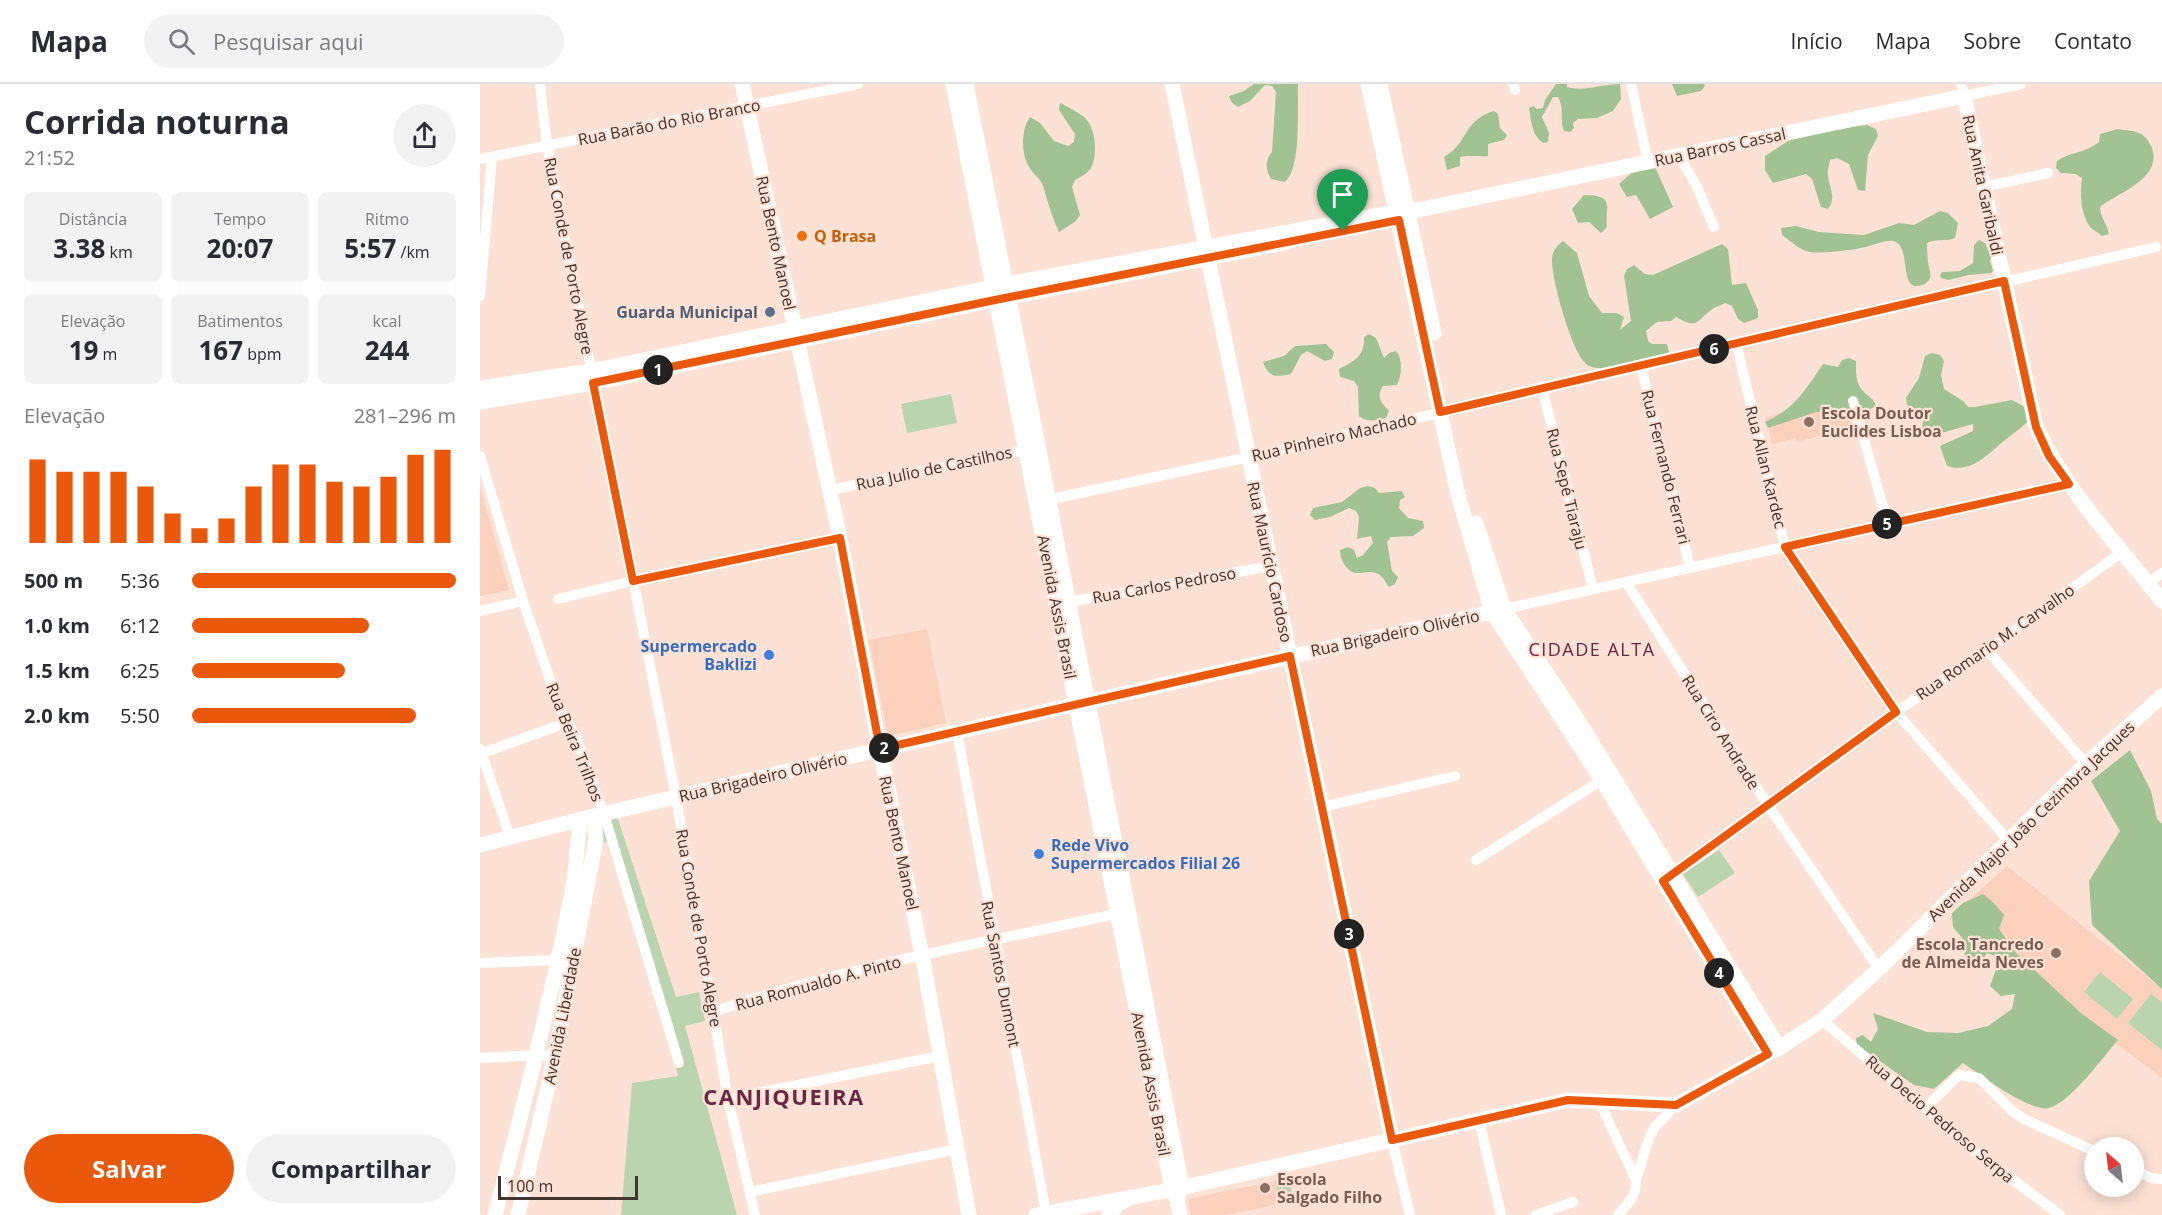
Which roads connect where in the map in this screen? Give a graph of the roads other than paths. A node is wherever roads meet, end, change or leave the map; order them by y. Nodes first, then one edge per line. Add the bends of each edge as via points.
1 (540, 84) edge
2 (742, 84) edge
3 (858, 84) edge
4 (953, 84) edge
5 (966, 84) edge
6 (1172, 84) edge
7 (1368, 84) edge
8 (1631, 84) edge
9 (2021, 84) edge
10 (1963, 90) edge
11 (1378, 94) edge
12 (747, 106) junction
13 (548, 146) junction
14 (1679, 156) junction
15 (492, 157) junction
16 (480, 159) edge
17 (1648, 162) junction
18 (2048, 173) dead end
19 (1984, 187) junction
20 (1406, 213) junction
21 (987, 221) junction
22 (1714, 227) dead end
23 (2156, 247) dead end
24 (1206, 253) junction
25 (2004, 281) junction
26 (1001, 292) junction
27 (480, 296) edge
28 (795, 335) junction
29 (1736, 344) junction
30 (1641, 366) junction
31 (592, 377) junction
32 (480, 388) edge
33 (1542, 388) junction
34 (1853, 401) dead end
35 (480, 402) edge
36 (1445, 411) junction
37 (1033, 448) junction
38 (480, 456) edge
39 (1249, 457) junction
40 (2069, 484) junction
41 (830, 490) junction
42 (1043, 501) junction
43 (1888, 524) junction
44 (840, 538) junction
45 (1785, 547) junction
46 (2122, 552) junction
47 (1271, 567) junction
48 (1690, 568) junction
49 (2162, 573) edge
50 (633, 581) junction
51 (1626, 582) junction
52 (2148, 583) junction
53 (1593, 590) junction
54 (558, 599) dead end
55 (524, 601) junction
56 (2162, 601) edge
57 (1063, 603) junction
58 (480, 611) edge
59 (1498, 611) junction
60 (1987, 650) junction
61 (1290, 656) junction
62 (2162, 696) edge
63 (1082, 703) junction
64 (1896, 712) junction
65 (568, 722) junction
66 (1576, 728) junction
67 (957, 732) junction
68 (880, 749) junction
69 (481, 752) edge
70 (2086, 765) junction
71 (1455, 776) dead end
72 (1602, 780) junction
73 (676, 797) junction
74 (1767, 804) junction
75 (1322, 807) junction
76 (593, 816) junction
77 (1640, 833) junction
78 (510, 837) junction
79 (2008, 840) junction
80 (480, 845) edge
81 (1476, 860) dead end
82 (1668, 877) junction
83 (1124, 912) junction
84 (573, 922) junction
85 (995, 940) junction
86 (922, 955) junction
87 (557, 960) junction
88 (480, 963) edge
89 (1879, 969) junction
90 (713, 1012) junction
91 (1822, 1020) junction
92 (1773, 1051) junction
93 (536, 1055) junction
94 (555, 1056) junction
95 (940, 1056) junction
96 (480, 1058) edge
97 (679, 1064) dead end
98 (728, 1099) junction
99 (1599, 1101) junction
100 (1676, 1105) junction
101 (1925, 1108) junction
102 (1479, 1120) junction
103 (1392, 1140) junction
104 (2084, 1146) edge
105 (957, 1149) junction
106 (2144, 1174) edge
107 (2162, 1179) edge
108 (1636, 1180) junction
109 (750, 1192) junction
110 (1177, 1198) edge
111 (1573, 1202) dead end
112 (1102, 1211) edge
113 (1043, 1214) edge
114 (495, 1215) edge
115 (518, 1215) edge
116 (755, 1215) edge
117 (969, 1215) edge
118 (1410, 1215) edge
119 (1501, 1215) edge
120 (1536, 1215) edge
121 (1618, 1215) edge
122 (2060, 1215) edge

1 - 13 street
2 - 12 street, Rua Bento Manoel
3 - 12 street, Rua Barão do Rio Branco
4 - 21 street, Avenida Assis Brasil
5 - 21 street, Avenida Assis Brasil
6 - 24 street, Rua Maurício Cardoso
7 - 11 street
8 - 17 street
9 - 10 street, Rua Barros Cassal
10 - 14 street, Rua Barros Cassal
10 - 19 street, Rua Anita Garibaldi
11 - 20 street
12 - 13 street, Rua Barão do Rio Branco
12 - 28 street, Rua Bento Manoel
13 - 15 street, Rua Barão do Rio Branco
13 - 31 street, Rua Conde de Porto Alegre
14 - 17 street, Rua Barros Cassal
14 - 22 street
15 - 16 street, Rua Barão do Rio Branco
15 - 27 street
17 - 20 street, Rua Barros Cassal
18 - 19 street
19 - 25 street, Rua Anita Garibaldi
20 - 24 street, Rua Barros Cassal
20 - 36 street
21 - 26 street, Avenida Assis Brasil
23 - 25 street, Rua Pinheiro Machado
24 - 26 street, Rua Barros Cassal
24 - 39 street, Rua Maurício Cardoso
25 - 29 street, Rua Pinheiro Machado
25 - 40 street, Rua Anita Garibaldi via 2036,427 2049,456
26 - 28 street, Rua Barros Cassal
26 - 37 street, Avenida Assis Brasil
28 - 31 street, Rua Barros Cassal
28 - 41 street, Rua Bento Manoel
29 - 30 street, Rua Pinheiro Machado
29 - 45 street, Rua Allan Kardec
30 - 33 street, Rua Pinheiro Machado
30 - 48 street, Rua Fernando Ferrari
31 - 32 street, Rua Barros Cassal
31 - 35 street, Rua Barros Cassal
31 - 50 street, Rua Conde de Porto Alegre
33 - 36 street, Rua Pinheiro Machado
33 - 53 street, Rua Sepé Tiaraju
34 - 43 street
36 - 39 street, Rua Pinheiro Machado
36 - 59 street via 1463,494
37 - 41 street, Rua Julio de Castilhos
37 - 42 street, Avenida Assis Brasil
38 - 55 street, Rua Beira Trilhos
39 - 42 street, Rua Pinheiro Machado
39 - 47 street, Rua Maurício Cardoso
40 - 43 street, Rua Brigadeiro Olivério
40 - 46 street, Rua Anita Garibaldi
41 - 44 street, Rua Bento Manoel
42 - 57 street, Avenida Assis Brasil
43 - 45 street, Rua Brigadeiro Olivério
44 - 50 street
44 - 68 street, Rua Bento Manoel
45 - 48 street, Rua Brigadeiro Olivério
45 - 64 street, Rua Allan Kardec
46 - 52 street, Rua Anita Garibaldi
46 - 60 street, Rua Romario M. Carvalho
47 - 57 street, Rua Carlos Pedroso
47 - 61 street, Rua Maurício Cardoso
48 - 51 street, Rua Brigadeiro Olivério
49 - 52 street
50 - 54 street
50 - 73 street, Rua Conde de Porto Alegre
51 - 53 street, Rua Brigadeiro Olivério
51 - 74 street, Rua Ciro Andrade
52 - 56 street, Rua Anita Garibaldi
53 - 59 street, Rua Brigadeiro Olivério
55 - 58 street
55 - 65 street, Rua Beira Trilhos
57 - 63 street, Avenida Assis Brasil
59 - 61 street, Rua Brigadeiro Olivério
59 - 66 street
60 - 64 street, Rua Romario M. Carvalho
60 - 70 street
61 - 63 street, Rua Brigadeiro Olivério
61 - 75 street, Rua Maurício Cardoso
62 - 70 street, Avenida Major João Cezimbra Jacques
63 - 67 street, Rua Brigadeiro Olivério
63 - 83 street, Avenida Assis Brasil
64 - 74 street, Rua Romario M. Carvalho
64 - 79 street, Rua Allan Kardec
65 - 69 street
65 - 76 street, Rua Beira Trilhos via 575,734
66 - 72 street
66 - 77 street
67 - 68 street, Rua Brigadeiro Olivério
67 - 85 street, Rua Santos Dumont
68 - 73 street, Rua Brigadeiro Olivério
68 - 86 street, Rua Bento Manoel
69 - 78 street
70 - 79 street, Avenida Major João Cezimbra Jacques
71 - 75 street
72 - 77 street
72 - 81 street
73 - 76 street, Rua Brigadeiro Olivério
73 - 90 street, Rua Conde de Porto Alegre
74 - 82 street, Rua Romario M. Carvalho
74 - 89 street, Rua Ciro Andrade
75 - 103 street, Rua Maurício Cardoso
76 - 78 street, Rua Brigadeiro Olivério
76 - 84 street, Avenida Liberdade via 596,839
76 - 97 street, Rua Beira Trilhos
77 - 82 street
78 - 80 street, Rua Brigadeiro Olivério
79 - 89 street, Avenida Major João Cezimbra Jacques
82 - 92 street
83 - 85 street, Rua Romualdo A. Pinto
83 - 110 street, Avenida Assis Brasil
84 - 87 street, Avenida Liberdade
84 - 94 street, Avenida Liberdade
85 - 86 street, Rua Romualdo A. Pinto
85 - 113 street, Rua Santos Dumont
86 - 90 street, Rua Romualdo A. Pinto via 759,996
86 - 95 street, Rua Bento Manoel
87 - 88 street
87 - 93 street, Avenida Liberdade
89 - 91 street, Avenida Major João Cezimbra Jacques
90 - 98 street, Rua Conde de Porto Alegre
91 - 92 street, Avenida Major João Cezimbra Jacques
91 - 101 street, Rua Decio Pedroso Serpa
92 - 100 street, Avenida Major João Cezimbra Jacques
93 - 94 street
93 - 96 street
93 - 114 street, Avenida Liberdade
94 - 115 street, Avenida Liberdade
95 - 98 street
95 - 105 street, Rua Bento Manoel
98 - 109 street, Rua Conde de Porto Alegre
99 - 100 street
99 - 102 street via 1568,1100
99 - 108 street
100 - 108 street via 1654,1128
101 - 104 street via 1959,1075 1979,1078 2024,1119
101 - 122 street, Rua Decio Pedroso Serpa
102 - 103 street
102 - 119 street
103 - 110 street
103 - 118 street, Rua Maurício Cardoso
105 - 109 street
105 - 117 street, Rua Bento Manoel
106 - 107 street
108 - 121 street via 1630,1201
109 - 116 street, Rua Conde de Porto Alegre
110 - 112 street via 1133,1196
111 - 120 street
112 - 113 street

